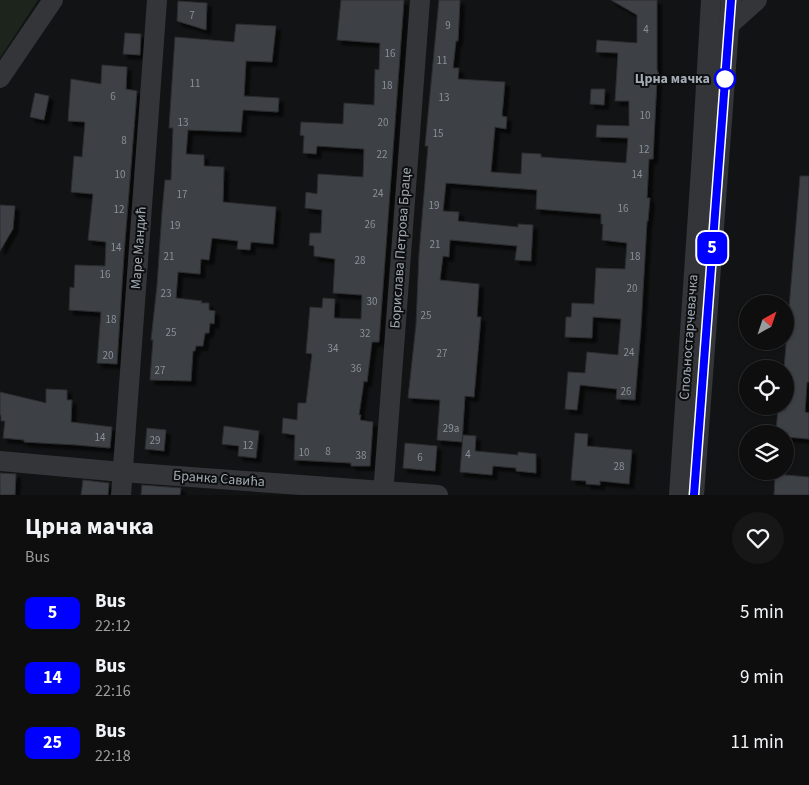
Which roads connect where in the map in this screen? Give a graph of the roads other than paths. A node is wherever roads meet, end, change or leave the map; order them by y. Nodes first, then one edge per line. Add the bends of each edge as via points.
1 (53, 0) edge
2 (157, 0) edge
3 (420, 0) edge
4 (711, 0) edge
5 (731, 0) edge
6 (757, 0) edge
7 (729, 25) junction
8 (0, 78) edge
9 (0, 461) edge
10 (122, 472) junction
11 (383, 493) edge
12 (121, 495) edge
13 (438, 495) edge
14 (679, 495) edge
15 (694, 495) edge

1 - 8 street
2 - 10 street, Маре Мандић
3 - 11 street, Борислава Петрова Браце
4 - 14 street, Спољностарчевачка
5 - 7 street, Спољностарчевачка
6 - 7 street
7 - 15 street, Спољностарчевачка
9 - 10 street, Бранка Савића
10 - 11 street, Бранка Савића
10 - 12 street, Маре Мандић
11 - 13 street, Бранка Савића

